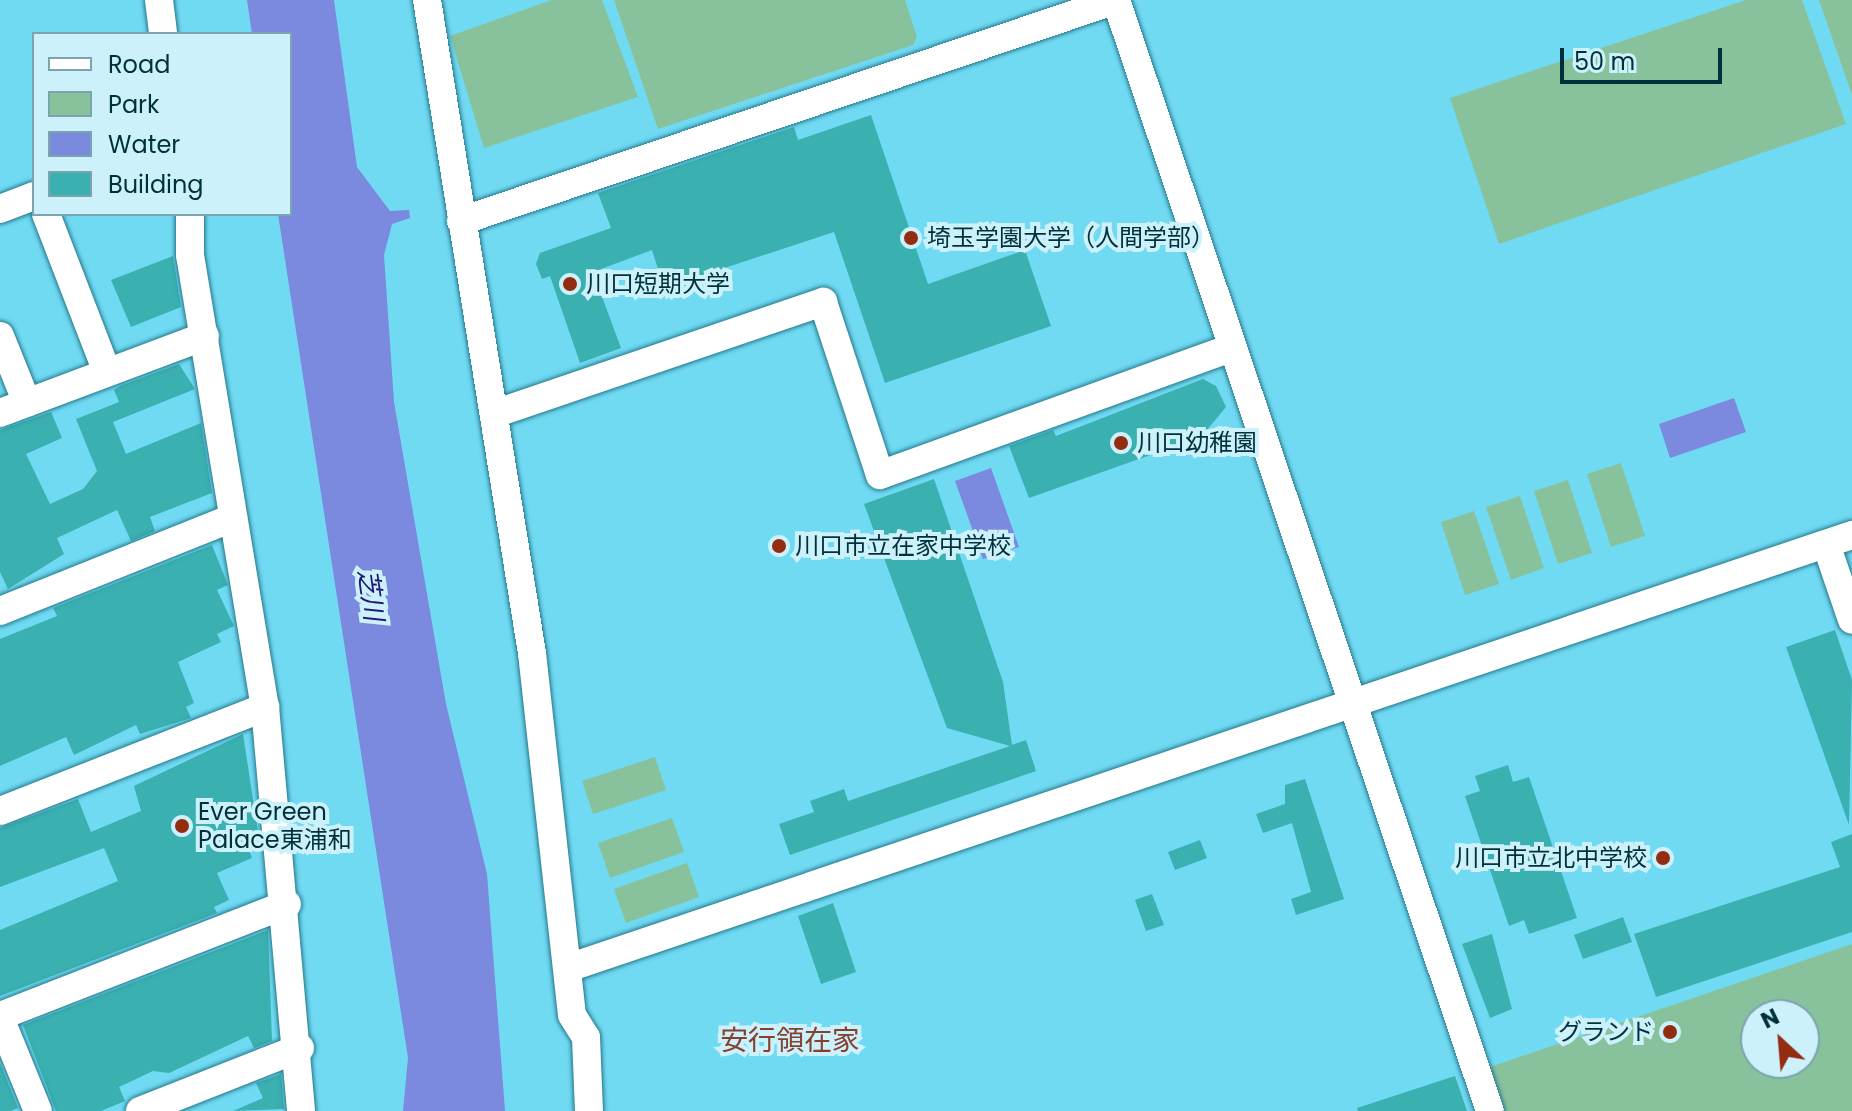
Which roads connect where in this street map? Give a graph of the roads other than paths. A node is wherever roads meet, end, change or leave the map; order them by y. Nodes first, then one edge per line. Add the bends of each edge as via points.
1 (159, 0) edge
2 (427, 0) edge
3 (1116, 0) edge
4 (163, 32) edge
5 (32, 197) edge
6 (0, 209) edge
7 (47, 216) edge
8 (190, 216) edge
9 (461, 221) junction
10 (0, 336) edge
11 (205, 336) junction
12 (1233, 347) junction
13 (107, 372) junction
14 (27, 403) junction
15 (0, 413) edge
16 (494, 414) junction
17 (233, 518) junction
18 (1839, 540) edge
19 (1, 608) edge
20 (1852, 620) edge
21 (1354, 705) junction
22 (265, 707) junction
23 (0, 811) edge
24 (287, 904) junction
25 (568, 968) junction
26 (0, 1017) edge
27 (300, 1048) junction
28 (38, 1111) edge
29 (140, 1111) edge
30 (301, 1111) edge
31 (589, 1111) edge
32 (1490, 1111) edge

1 - 4 street
2 - 9 street
3 - 9 street
3 - 12 street
5 - 6 street
7 - 13 street
8 - 11 street
9 - 16 street
10 - 14 street
11 - 13 street
11 - 17 street
12 - 16 street via 880,475 823,302
12 - 21 street
13 - 14 street
14 - 15 street
16 - 25 street via 540,714
17 - 19 street
17 - 22 street
18 - 20 street
18 - 21 street
21 - 25 street
21 - 32 street
22 - 23 street
22 - 24 street
24 - 26 street
24 - 27 street
25 - 31 street via 572,1015 586,1037
26 - 28 street
27 - 29 street
27 - 30 street

